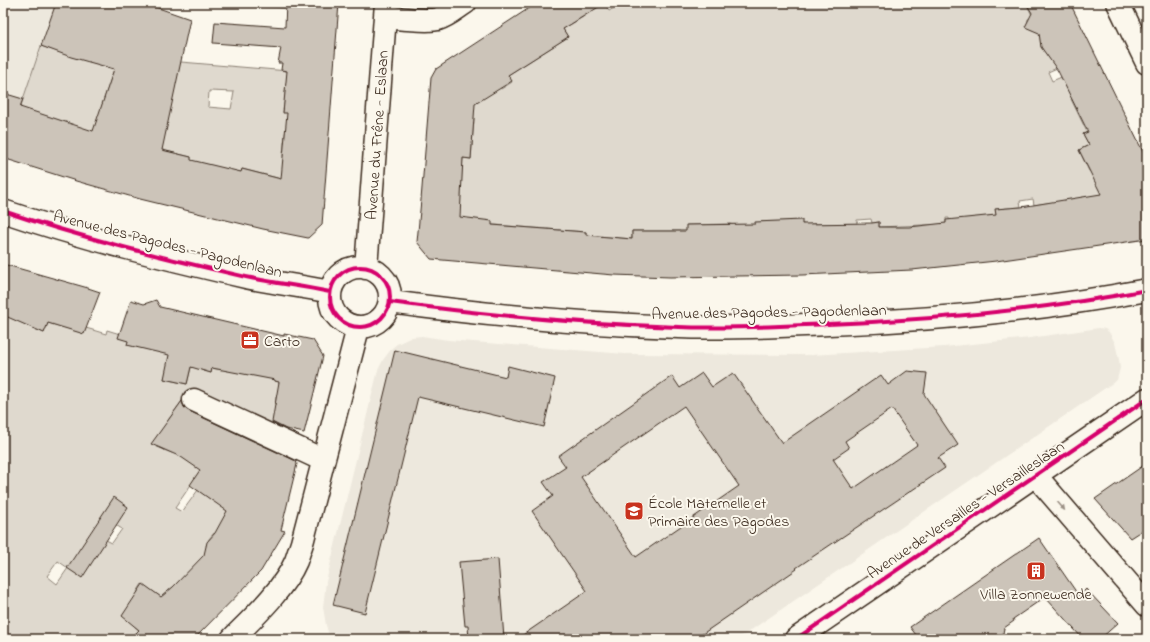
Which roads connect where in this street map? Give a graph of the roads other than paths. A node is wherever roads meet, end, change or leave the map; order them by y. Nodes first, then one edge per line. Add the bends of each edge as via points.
1 (465, 3) edge
2 (1118, 3) edge
3 (386, 10) edge
4 (1147, 63) edge
5 (3, 211) edge
6 (366, 268) junction
7 (1147, 290) edge
8 (330, 292) junction
9 (390, 302) junction
10 (358, 328) junction
11 (194, 400) dead end
12 (1147, 400) edge
13 (323, 460) junction
14 (1036, 476) junction
15 (1147, 605) edge
16 (232, 639) edge
17 (796, 639) edge

1 - 3 street via 444,16 429,20
2 - 4 street
3 - 6 street, Avenue du Frêne - Eslaan
5 - 8 street, Avenue des Pagodes - Pagodenlaan via 137,250 247,277
6 - 8 street via 350,268 343,272 332,284
6 - 9 street via 380,274 385,280
7 - 9 street, Avenue des Pagodes - Pagodenlaan via 984,314 791,326 680,327 614,324 487,314
8 - 10 street via 333,312 339,320
9 - 10 street via 379,321
10 - 13 street
11 - 13 street
12 - 14 street, Avenue de Versailles - Versailleslaan
13 - 16 street via 296,562 258,613
14 -> 15 street
14 - 17 street, Avenue de Versailles - Versailleslaan

